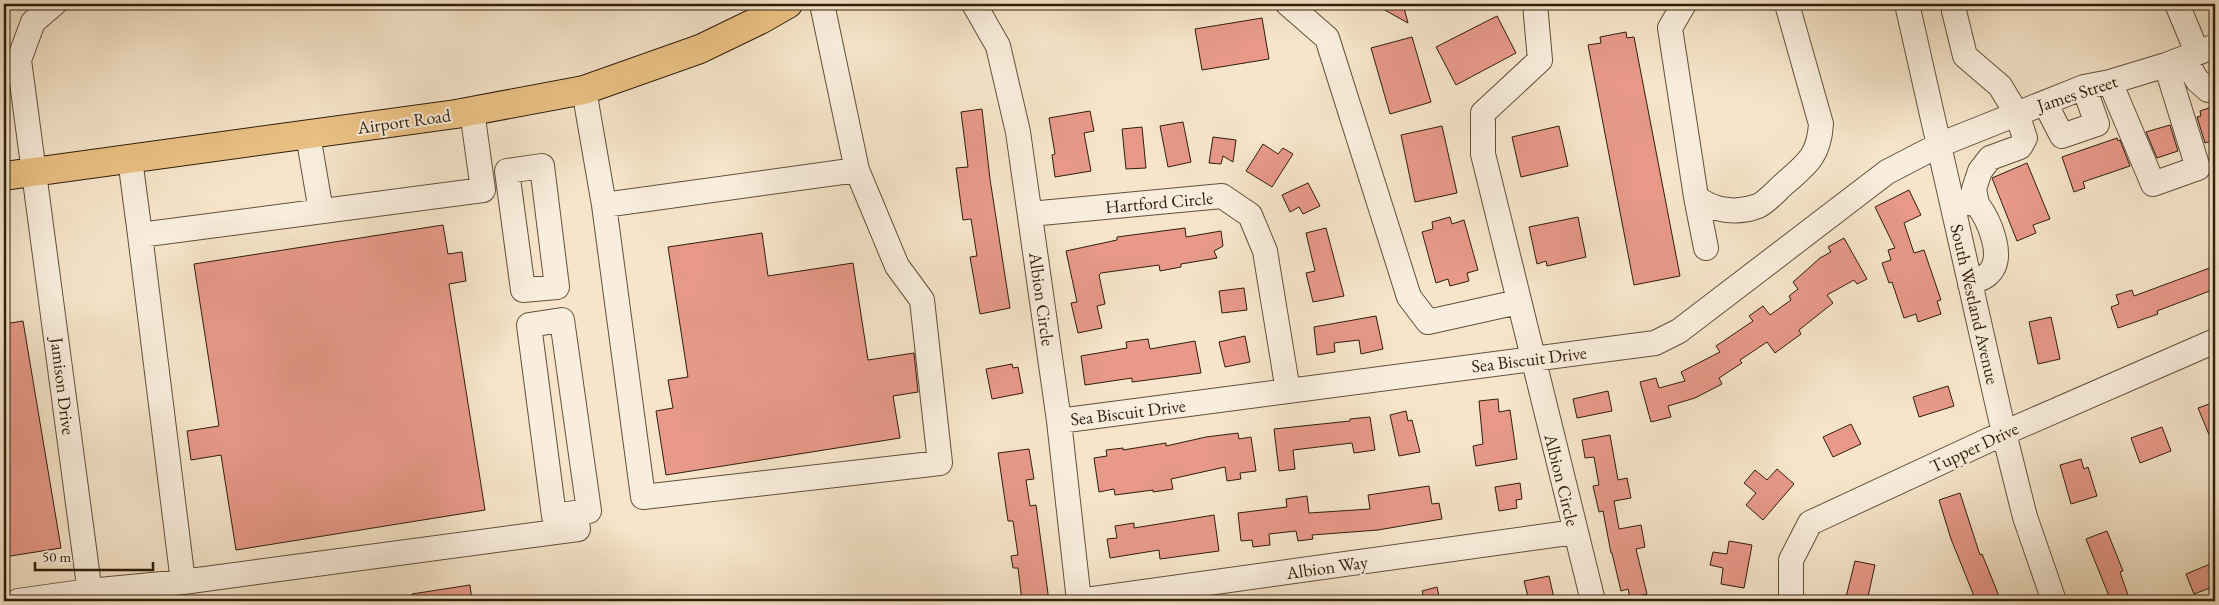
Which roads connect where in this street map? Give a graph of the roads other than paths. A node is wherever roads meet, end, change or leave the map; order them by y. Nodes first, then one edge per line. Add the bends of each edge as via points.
1 (54, 4) edge
2 (788, 4) edge
3 (822, 4) edge
4 (974, 4) edge
5 (1288, 4) edge
6 (1536, 4) edge
7 (1684, 4) edge
8 (1787, 4) edge
9 (1907, 4) edge
10 (1956, 4) edge
11 (2177, 4) edge
12 (2191, 55) edge
13 (2110, 82) junction
14 (2084, 87) junction
15 (584, 90) junction
16 (2215, 90) edge
17 (2045, 103) junction
18 (472, 111) junction
19 (2017, 114) junction
20 (308, 135) junction
21 (1939, 145) junction
22 (130, 159) junction
23 (857, 170) junction
24 (35, 171) junction
25 (507, 171) junction
26 (481, 175) junction
27 (4, 176) edge
28 (1696, 197) junction
29 (1952, 201) junction
30 (1977, 204) junction
31 (604, 205) junction
32 (321, 211) junction
33 (1030, 214) junction
34 (140, 235) junction
35 (1706, 248) dead end
36 (1970, 284) junction
37 (542, 288) junction
38 (1518, 302) junction
39 (547, 322) junction
40 (2215, 340) edge
41 (1532, 359) junction
42 (1288, 391) junction
43 (1059, 421) junction
44 (2004, 433) junction
45 (575, 513) junction
46 (1575, 532) junction
47 (183, 582) junction
48 (90, 596) edge
49 (18, 601) edge
50 (1079, 601) edge
51 (1593, 601) edge
52 (1791, 601) edge
53 (2054, 601) edge

1 - 24 street, Jamison Drive via 34,22 19,60
2 - 15 highway, Airport Road via 700,49
3 - 23 street
4 - 33 street, Albion Circle via 998,46 1018,132
5 - 38 street via 1327,38 1409,297 1428,322
6 - 38 street, Albion Circle via 1540,60 1483,113 1483,154
7 - 28 street via 1670,28
8 - 28 street via 1820,124 1820,138 1810,161 1759,206 1730,211 1707,206
9 - 21 street, South Westland Avenue
10 - 19 street via 1954,11 1965,56 2000,86
11 - 12 street
12 - 13 street, James Street
12 - 13 street via 2198,168 2153,184
12 - 16 street via 2197,80 2208,90
13 - 14 street, James Street
14 - 17 street, James Street
14 - 17 street via 2097,124 2062,136
15 - 18 highway, Airport Road
15 - 31 street
17 - 19 street, James Street
18 - 20 highway, Airport Road
18 - 26 street
19 - 21 street, James Street
19 - 30 street via 2025,138 2020,147 1990,158 1980,171 1974,189
20 - 22 highway, Airport Road
20 - 32 street
21 - 29 street, South Westland Avenue
21 - 41 street, Sea Biscuit Drive via 1887,172 1679,331 1655,343
22 - 24 highway, Airport Road
22 - 34 street
23 - 31 street
23 - 31 street via 897,266 922,300 940,463 643,497
24 - 27 highway, Airport Road
24 - 48 street, Jamison Drive
25 - 26 street
25 - 37 street via 524,290
25 - 37 street via 542,166 557,287
26 - 32 street via 483,190
28 - 35 street
29 - 30 street
29 - 36 street, South Westland Avenue
30 - 36 street via 1987,217 1996,247 1995,262 1988,274
32 - 34 street
33 - 42 street, Hartford Circle via 1222,196 1250,214 1265,251
33 - 43 street, Albion Circle
34 - 47 street
36 - 44 street, South Westland Avenue
37 - 39 street
38 - 41 street, Albion Circle
39 - 45 street via 562,320 589,512
39 - 45 street via 529,325 554,516
40 - 44 street, Tupper Drive
41 - 42 street, Sea Biscuit Drive
41 - 46 street, Albion Circle
42 - 43 street, Sea Biscuit Drive
43 - 50 street, Albion Circle
44 - 52 street, Tupper Drive via 1810,523 1791,560
44 - 53 street, South Westland Avenue via 2025,517
45 - 47 street via 578,529
46 - 50 street, Albion Way
46 - 51 street, Albion Circle
47 - 48 street
48 - 49 street

